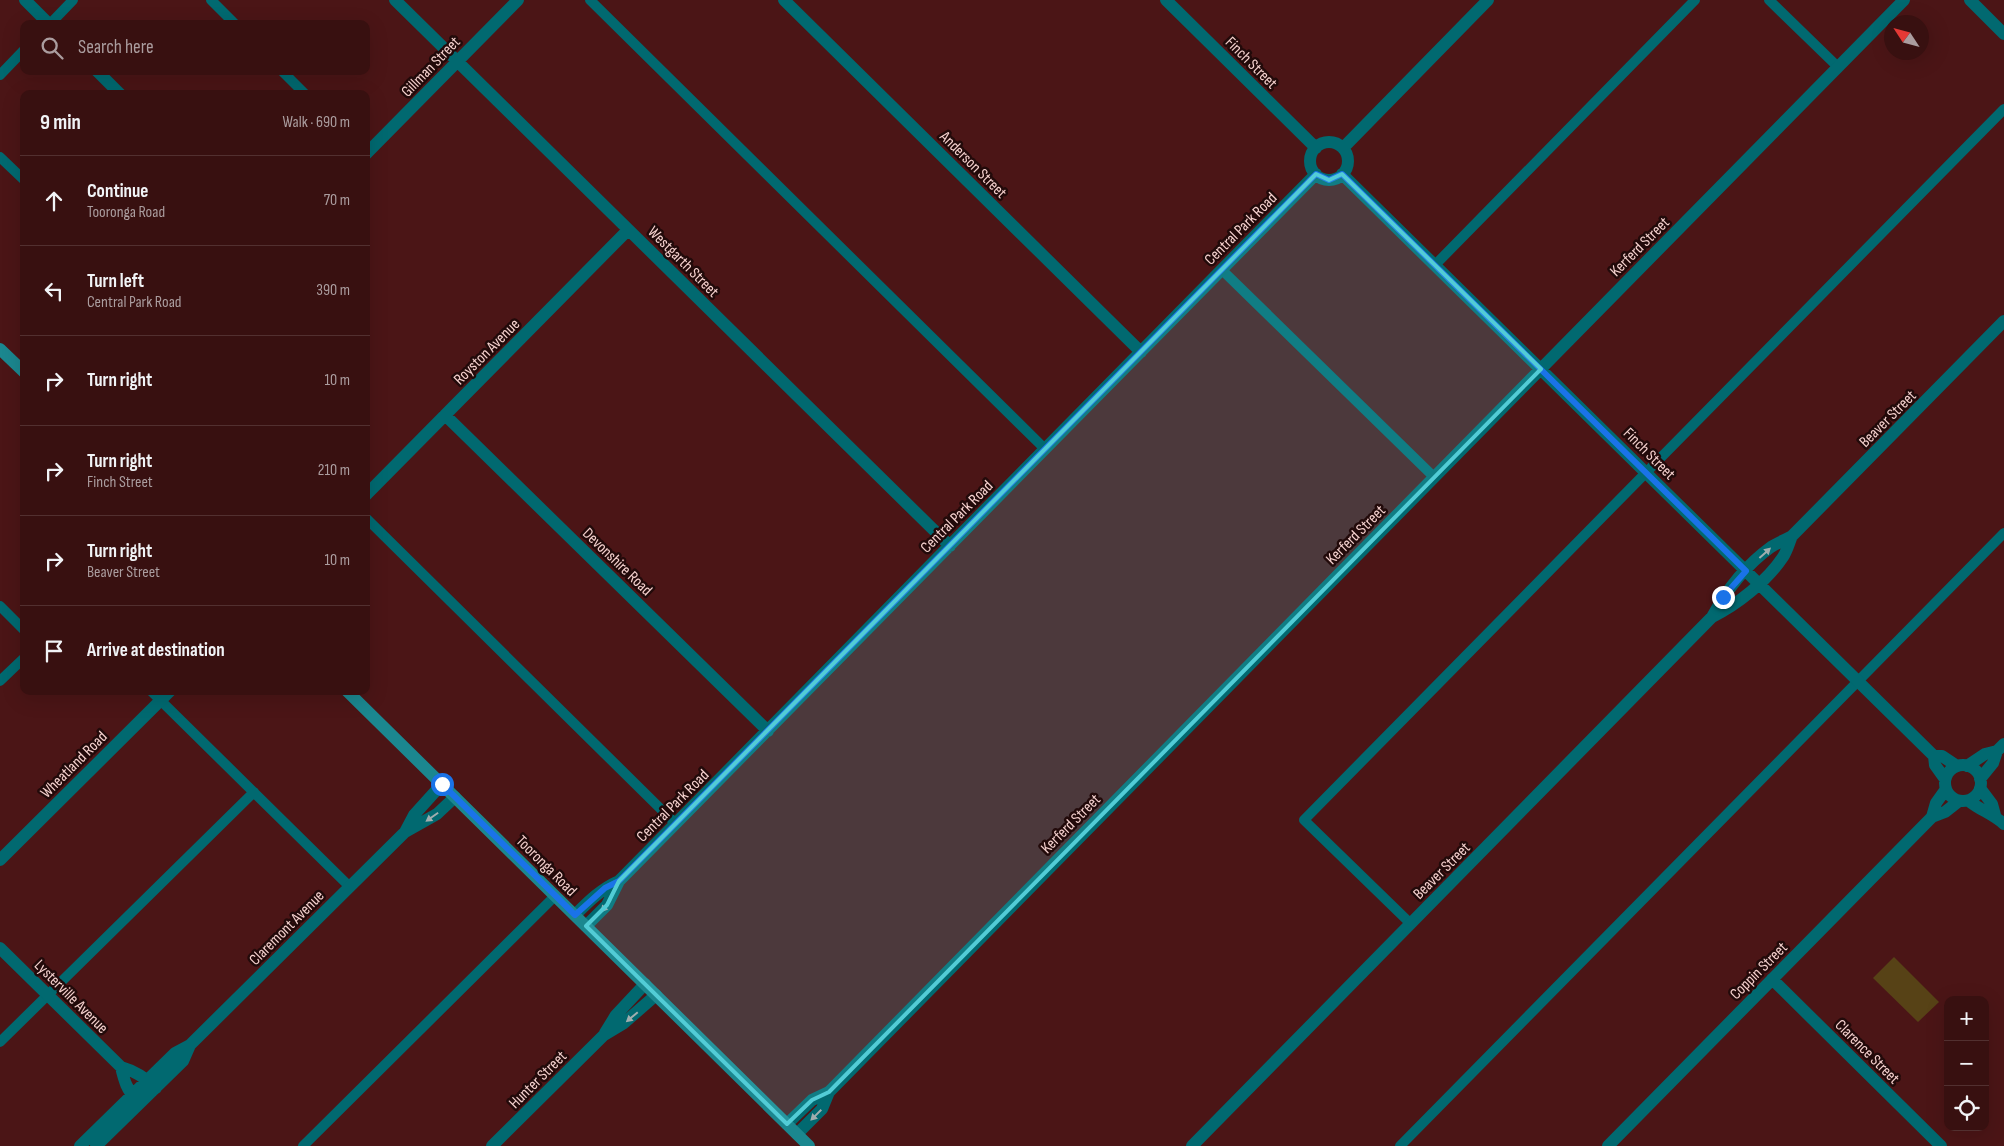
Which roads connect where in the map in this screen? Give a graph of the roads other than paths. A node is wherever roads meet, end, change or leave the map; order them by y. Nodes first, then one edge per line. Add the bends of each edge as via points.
1 (25, 0) edge
2 (73, 0) edge
3 (211, 0) edge
4 (395, 0) edge
5 (518, 0) edge
6 (590, 0) edge
7 (784, 0) edge
8 (1166, 0) edge
9 (1488, 0) edge
10 (1695, 0) edge
11 (1769, 0) edge
12 (1904, 0) edge
13 (1970, 0) edge
14 (45, 20) edge
15 (53, 20) edge
16 (231, 20) edge
17 (2004, 34) edge
18 (20, 54) edge
19 (457, 62) junction
20 (1838, 67) junction
21 (0, 74) edge
22 (101, 75) edge
23 (286, 75) edge
24 (116, 90) edge
25 (301, 90) edge
26 (2004, 109) edge
27 (1316, 148) junction
28 (1342, 148) junction
29 (370, 150) edge
30 (0, 157) edge
31 (1316, 174) junction
32 (1342, 174) junction
33 (20, 176) edge
34 (628, 230) junction
35 (1435, 265) junction
36 (1222, 270) junction
37 (2004, 322) edge
38 (0, 349) edge
39 (1141, 352) junction
40 (20, 368) edge
41 (1541, 369) junction
42 (445, 415) junction
43 (1046, 449) junction
44 (1646, 473) junction
45 (1434, 477) junction
46 (370, 491) edge
47 (370, 522) edge
48 (2004, 533) edge
49 (1792, 536) junction
50 (950, 546) junction
51 (1746, 571) junction
52 (1759, 583) junction
53 (0, 606) edge
54 (1712, 617) junction
55 (20, 626) edge
56 (20, 662) edge
57 (1858, 681) junction
58 (0, 682) edge
59 (155, 695) edge
60 (166, 695) edge
61 (351, 695) edge
62 (160, 701) junction
63 (768, 731) junction
64 (2000, 748) edge
65 (1934, 756) junction
66 (1962, 766) junction
67 (1980, 783) junction
68 (442, 784) junction
69 (1945, 784) junction
70 (254, 792) junction
71 (455, 797) junction
72 (1964, 801) junction
73 (1932, 817) junction
74 (1999, 820) edge
75 (676, 824) junction
76 (405, 832) junction
77 (0, 860) edge
78 (619, 881) junction
79 (350, 887) junction
80 (555, 896) junction
81 (575, 915) junction
82 (1410, 924) junction
83 (586, 926) junction
84 (0, 948) edge
85 (1772, 979) junction
86 (645, 984) junction
87 (656, 994) junction
88 (48, 995) junction
89 (604, 1035) junction
90 (0, 1042) edge
91 (121, 1067) junction
92 (151, 1084) junction
93 (829, 1092) junction
94 (136, 1099) junction
95 (787, 1124) junction
96 (797, 1134) junction
97 (99, 1141) edge
98 (80, 1146) edge
99 (303, 1146) edge
100 (492, 1146) edge
101 (809, 1146) edge
102 (1192, 1146) edge
103 (1400, 1146) edge
104 (1608, 1146) edge
105 (1941, 1146) edge

1 - 14 street
2 - 15 lane
3 - 16 lane
4 - 19 street, Westgarth Street
5 - 19 street, Gillman Street
6 - 43 lane
7 - 39 street, Anderson Street
8 - 27 street, Finch Street
9 - 28 street
10 - 35 lane
11 - 20 lane
12 - 20 street, Kerferd Street
13 - 17 street
18 - 21 lane
19 - 29 street, Gillman Street
19 - 34 street, Westgarth Street
20 - 41 street, Kerferd Street
22 - 24 street
23 - 25 lane
26 - 44 lane
27 - 28 street via 1329,142
27 - 31 street via 1310,161
28 - 32 street via 1347,161
30 - 33 lane
31 - 32 street via 1329,180
31 - 36 street, Central Park Road
32 - 35 street, Finch Street
34 - 42 street, Royston Avenue
34 - 50 street, Westgarth Street
35 - 41 street, Finch Street
36 - 39 street, Central Park Road
36 - 45 lane
37 - 49 street, Beaver Street
38 - 40 main road
39 - 43 street, Central Park Road
41 - 44 street, Finch Street
41 - 45 street, Kerferd Street
42 - 46 street, Royston Avenue
42 - 63 street, Devonshire Road
43 - 50 street, Central Park Road
44 - 51 street, Finch Street
44 - 82 lane via 1304,820
45 - 93 street, Kerferd Street
47 - 75 lane
48 - 57 lane
51 -> 49 street, Beaver Street via 1771,547
49 - 52 street, Beaver Street via 1783,557
50 - 63 street, Central Park Road
51 - 52 street, Finch Street
51 - 54 street, Beaver Street via 1723,597
52 - 54 street, Beaver Street via 1731,608
52 - 57 street, Finch Street
53 - 55 lane
54 - 82 street, Beaver Street
56 - 58 lane
57 - 65 street, Finch Street
57 - 103 lane
59 - 62 lane
60 - 62 street, Wheatland Road
61 - 68 main road, Tooronga Road
62 - 70 lane
62 - 77 street, Wheatland Road
63 - 75 street, Central Park Road
64 - 66 street
64 - 67 street
65 - 66 street, Finch Street via 1942,756
65 - 69 street, Finch Street
66 - 67 street via 1976,770
66 - 69 street via 1950,771
67 - 72 street via 1976,796
67 - 74 street
68 - 71 main road, Tooronga Road
68 - 76 street, Claremont Avenue via 424,801
69 - 72 street via 1951,797
69 - 73 street, Coppin Street
70 - 79 lane
70 - 88 lane
71 -> 76 street, Claremont Avenue via 437,814
71 - 80 main road, Tooronga Road
72 - 73 street, Coppin Street
72 - 74 street
73 - 85 street, Coppin Street
75 - 78 street, Central Park Road
76 - 79 street, Claremont Avenue
78 - 81 street, Central Park Road via 605,888
78 -> 83 street, Central Park Road via 607,905
79 - 92 street, Claremont Avenue via 190,1046 175,1053
80 - 81 main road, Tooronga Road
80 - 99 lane
81 - 83 main road, Tooronga Road
82 - 102 street, Beaver Street
83 - 86 main road, Tooronga Road
84 - 88 street, Lysterville Avenue
85 - 104 street, Coppin Street
85 - 105 street, Clarence Street
86 - 87 main road, Tooronga Road
86 - 89 street, Hunter Street via 616,1015
87 -> 89 street, Hunter Street via 624,1023
87 - 95 main road, Tooronga Road
88 - 90 lane
88 - 91 street, Lysterville Avenue
89 - 100 street, Hunter Street
91 - 92 street, Lysterville Avenue via 134,1071
91 - 94 street, Lysterville Avenue via 124,1081
92 - 94 street, Claremont Avenue
93 - 95 street, Kerferd Street via 812,1100
93 -> 96 street, Kerferd Street via 822,1109
94 - 97 street, Claremont Avenue
95 - 96 main road, Tooronga Road
96 - 101 main road, Tooronga Road
97 - 98 street, Claremont Avenue

